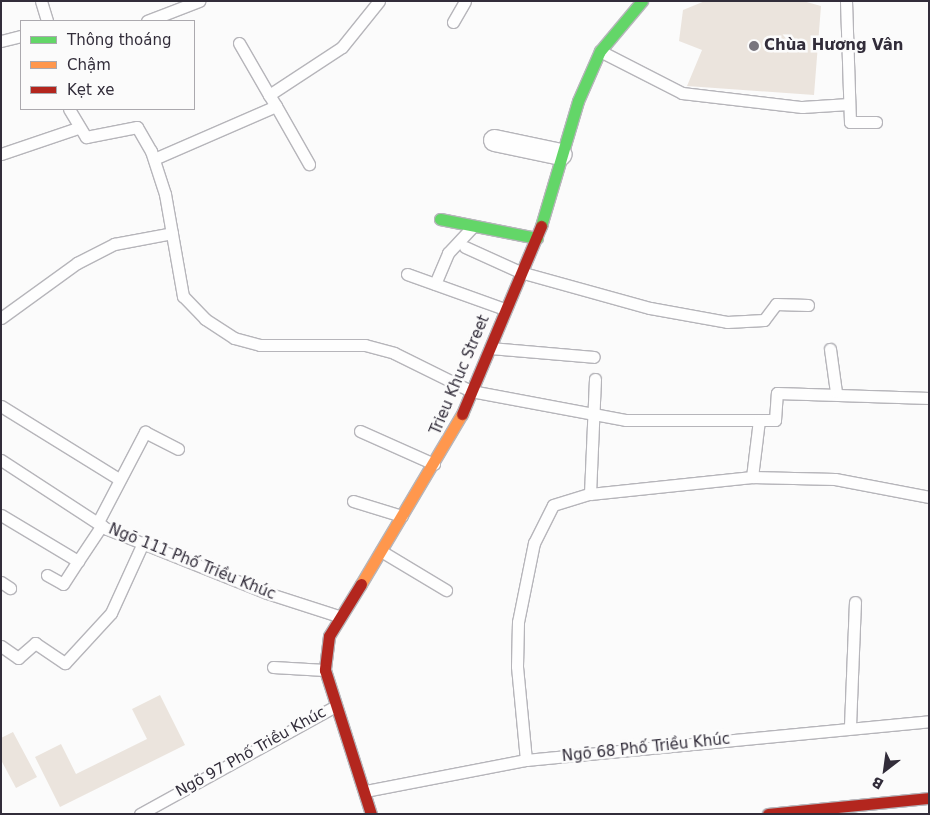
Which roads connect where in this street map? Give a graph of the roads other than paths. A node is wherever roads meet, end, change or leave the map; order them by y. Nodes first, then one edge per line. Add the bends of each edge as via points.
1 (41, 1) edge
2 (199, 1) edge
3 (379, 1) edge
4 (465, 1) edge
5 (642, 1) edge
6 (846, 1) edge
7 (47, 20) edge
8 (150, 20) edge
9 (453, 22) dead end
10 (20, 36) edge
11 (1, 42) edge
12 (238, 44) dead end
13 (600, 51) junction
14 (269, 95) junction
15 (849, 104) junction
16 (276, 106) junction
17 (69, 110) edge
18 (876, 122) dead end
19 (78, 128) junction
20 (494, 140) dead end
21 (1, 154) edge
22 (561, 154) junction
23 (154, 159) junction
24 (310, 164) dead end
25 (440, 219) dead end
26 (473, 226) junction
27 (172, 233) junction
28 (537, 238) junction
29 (465, 247) dead end
30 (520, 272) junction
31 (408, 274) dead end
32 (435, 284) junction
33 (1, 298) edge
34 (808, 305) dead end
35 (10, 308) junction
36 (505, 309) junction
37 (1, 318) edge
38 (488, 348) junction
39 (830, 349) dead end
40 (594, 357) dead end
41 (595, 378) dead end
42 (472, 391) junction
43 (836, 392) junction
44 (929, 398) edge
45 (1, 406) edge
46 (592, 415) junction
47 (759, 420) junction
48 (360, 431) dead end
49 (178, 449) dead end
50 (1, 460) edge
51 (435, 465) junction
52 (752, 477) junction
53 (117, 478) junction
54 (590, 494) junction
55 (929, 497) edge
56 (352, 501) dead end
57 (1, 515) edge
58 (402, 516) junction
59 (100, 524) junction
60 (142, 544) junction
61 (379, 550) junction
62 (78, 561) junction
63 (46, 574) dead end
64 (446, 590) dead end
65 (855, 602) dead end
66 (338, 616) junction
67 (1, 646) edge
68 (273, 667) dead end
69 (325, 670) junction
70 (336, 706) junction
71 (929, 721) edge
72 (850, 726) junction
73 (526, 760) junction
74 (365, 791) junction
75 (929, 798) edge
76 (868, 808) edge
77 (140, 814) edge
78 (371, 814) edge
79 (768, 814) edge

1 - 7 lane
2 - 8 lane
3 - 14 lane via 342,47
4 - 9 lane
5 - 13 street, Trieu Khuc Street
6 - 15 lane
10 - 11 lane
12 - 14 lane
13 - 15 lane via 682,93 802,107
13 - 22 street, Trieu Khuc Street via 578,101
14 - 16 lane
15 - 18 lane via 850,122
16 - 23 lane
16 - 24 lane
17 - 19 lane
19 - 21 lane
19 - 23 lane via 92,137 134,126
20 - 22 street
22 - 28 street, Trieu Khuc Street
23 - 27 lane
25 - 26 street
26 - 28 street
26 - 32 lane via 448,253
27 - 35 lane via 114,244
27 - 42 lane via 183,296 205,320 234,338 260,344 366,345 394,353
28 - 30 street, Trieu Khuc Street
29 - 30 lane
30 - 34 lane via 650,308 727,322 764,320 776,304
30 - 36 street, Trieu Khuc Street
31 - 32 lane
32 - 36 lane
33 - 35 lane
35 - 37 lane
36 - 38 street, Trieu Khuc Street
38 - 40 lane
38 - 42 street, Trieu Khuc Street
39 - 43 lane
41 - 46 lane
42 - 46 lane
42 - 51 street, Trieu Khuc Street
43 - 44 lane
43 - 47 lane via 777,393 775,420
45 - 53 lane
46 - 47 lane via 626,420
46 - 54 lane
47 - 52 lane
48 - 51 lane
49 - 53 lane via 145,432
50 - 59 lane, Ngõ 111 Phố Triều Khúc
51 - 58 street, Trieu Khuc Street
52 - 54 lane
52 - 55 lane via 835,479
53 - 59 lane via 118,485
54 - 73 lane via 553,505 534,543 517,649
56 - 58 lane
57 - 62 lane
58 - 61 street, Trieu Khuc Street
59 - 60 lane, Ngõ 111 Phố Triều Khúc
59 - 62 lane
60 - 66 lane, Ngõ 111 Phố Triều Khúc
60 - 67 lane via 111,613 65,663 35,643 18,658
61 - 64 lane
61 - 66 street, Trieu Khuc Street
62 - 63 lane via 63,584
65 - 72 lane
66 - 69 street, Trieu Khuc Street via 329,636
68 - 69 lane
69 - 70 street, Trieu Khuc Street
70 - 74 street, Trieu Khuc Street
70 - 77 lane, Ngõ 97 Phố Triều Khúc
71 - 72 lane, Ngõ 68 Phố Triều Khúc
72 - 73 lane, Ngõ 68 Phố Triều Khúc
73 - 74 lane, Ngõ 68 Phố Triều Khúc
74 - 78 street, Trieu Khuc Street
75 - 76 street
76 - 79 street

